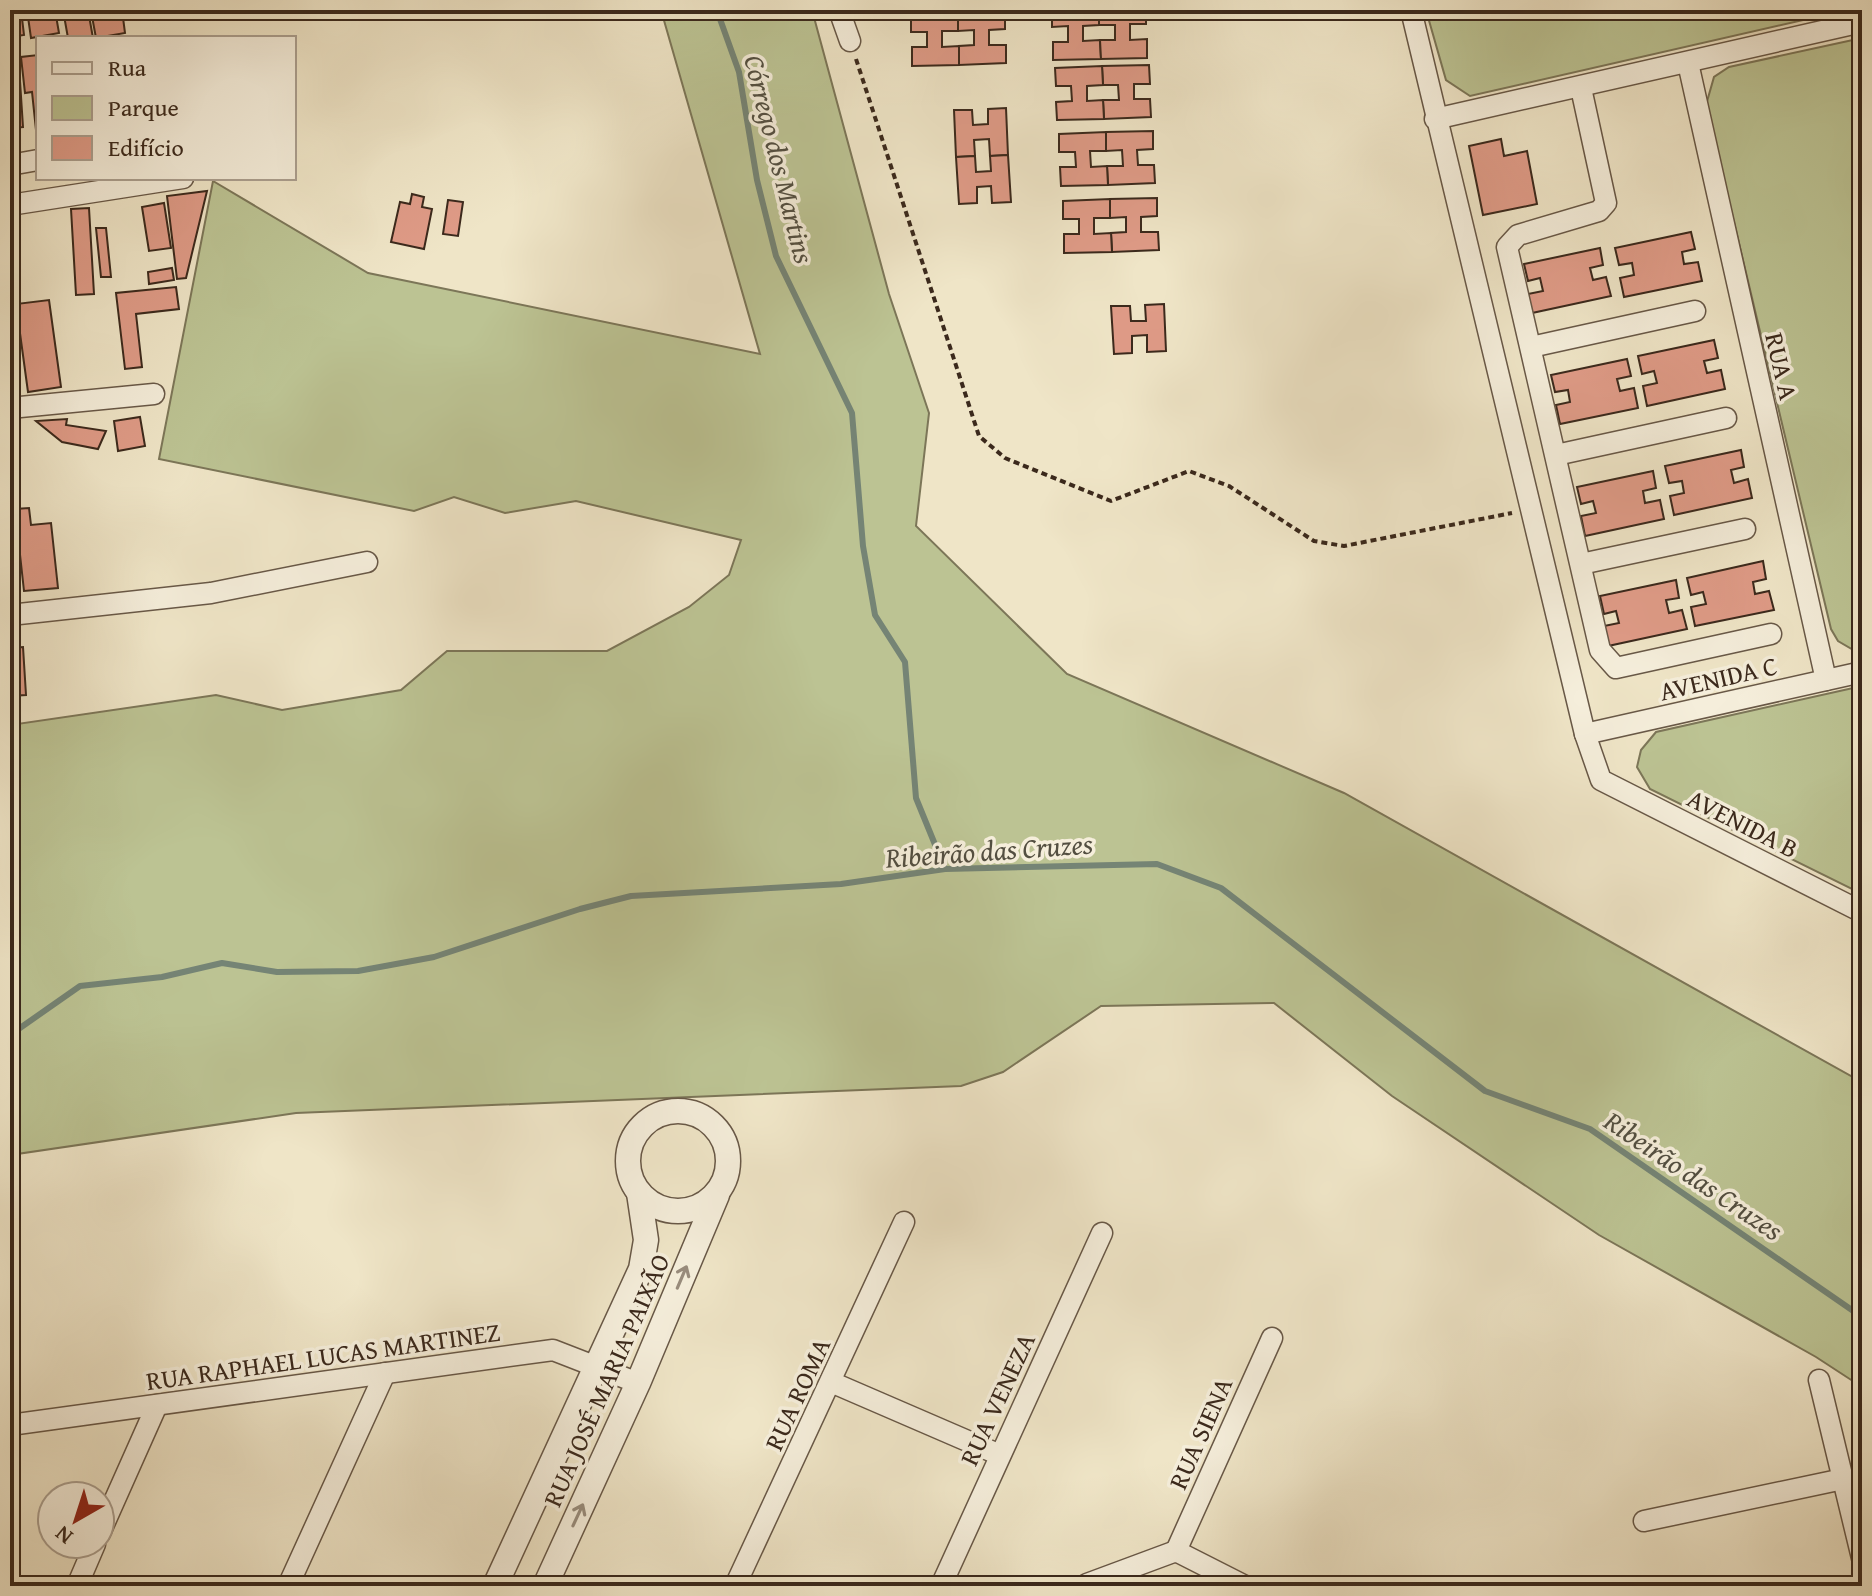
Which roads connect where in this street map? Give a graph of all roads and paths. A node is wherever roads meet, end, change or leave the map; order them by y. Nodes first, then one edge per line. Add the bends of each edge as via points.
1 (839, 10) edge
2 (1411, 10) edge
3 (1862, 22) edge
4 (850, 41) joint
5 (1688, 63) junction
6 (1581, 88) junction
7 (1435, 119) junction
8 (36, 160) edge
9 (10, 165) edge
10 (171, 180) edge
11 (10, 205) edge
12 (1695, 311) dead end
13 (1531, 347) junction
14 (154, 394) dead end
15 (10, 408) edge
16 (1726, 418) dead end
17 (1556, 455) junction
18 (1530, 509) junction
19 (1745, 529) dead end
20 (367, 562) dead end
21 (1581, 564) junction
22 (10, 615) edge
23 (1771, 634) dead end
24 (1862, 672) edge
25 (1826, 680) junction
26 (1585, 734) junction
27 (1862, 912) edge
28 (639, 1193) junction
29 (717, 1195) junction
30 (904, 1222) dead end
31 (1102, 1233) dead end
32 (1272, 1338) dead end
33 (597, 1367) junction
34 (385, 1373) junction
35 (1819, 1380) dead end
36 (831, 1382) junction
37 (638, 1383) junction
38 (157, 1405) junction
39 (10, 1425) edge
40 (1000, 1455) junction
41 (1843, 1479) junction
42 (116, 1497) edge
43 (1644, 1521) dead end
44 (1176, 1551) junction
45 (1862, 1558) edge
46 (88, 1560) edge
47 (1087, 1584) dead end
48 (77, 1586) edge
49 (288, 1586) edge
50 (495, 1586) edge
51 (545, 1586) edge
52 (735, 1586) edge
53 (941, 1586) edge
54 (1245, 1586) edge

1 - 4 street
2 - 7 street
3 - 5 street
4 - 18 path via 979,436 1005,458 1111,501 1189,471 1229,486 1314,541 1344,546
5 - 6 street
5 - 25 street, RUA A
6 - 7 street
6 - 13 street via 1606,203 1599,211 1510,240 1507,247
7 - 18 street
8 - 9 street
10 - 11 street
12 - 13 street
13 - 17 street
14 - 15 street
16 - 17 street
17 - 21 street
18 - 26 street
19 - 21 street
20 - 22 street via 211,593
21 - 23 street via 1600,650 1616,668
24 - 25 street, AVENIDA C
25 - 26 street, AVENIDA C
26 - 27 street, AVENIDA B via 1601,780
28 - 29 street via 656,1207 678,1212 699,1208
28 - 29 street via 630,1176 633,1139 652,1119 680,1111 714,1125 725,1141 728,1169
28 - 33 street, RUA JOSÉ MARIA PAIXÃO via 646,1240 641,1269
37 -> 29 street, RUA JOSÉ MARIA PAIXÃO
30 - 36 street, RUA ROMA
31 - 40 street, RUA VENEZA
32 - 44 street, RUA SIENA
33 - 34 street, RUA RAPHAEL LUCAS MARTINEZ via 553,1350
33 - 37 street, RUA RAPHAEL LUCAS MARTINEZ
33 - 50 street, RUA JOSÉ MARIA PAIXÃO
34 - 38 street, RUA RAPHAEL LUCAS MARTINEZ
34 - 49 street
35 - 41 street
36 - 40 street
36 - 52 street, RUA ROMA
51 -> 37 street, RUA JOSÉ MARIA PAIXÃO
38 - 39 street, RUA RAPHAEL LUCAS MARTINEZ
38 - 42 street
40 - 53 street, RUA VENEZA
41 - 43 street
41 - 45 street
44 - 47 street
44 - 54 street
46 - 48 street

